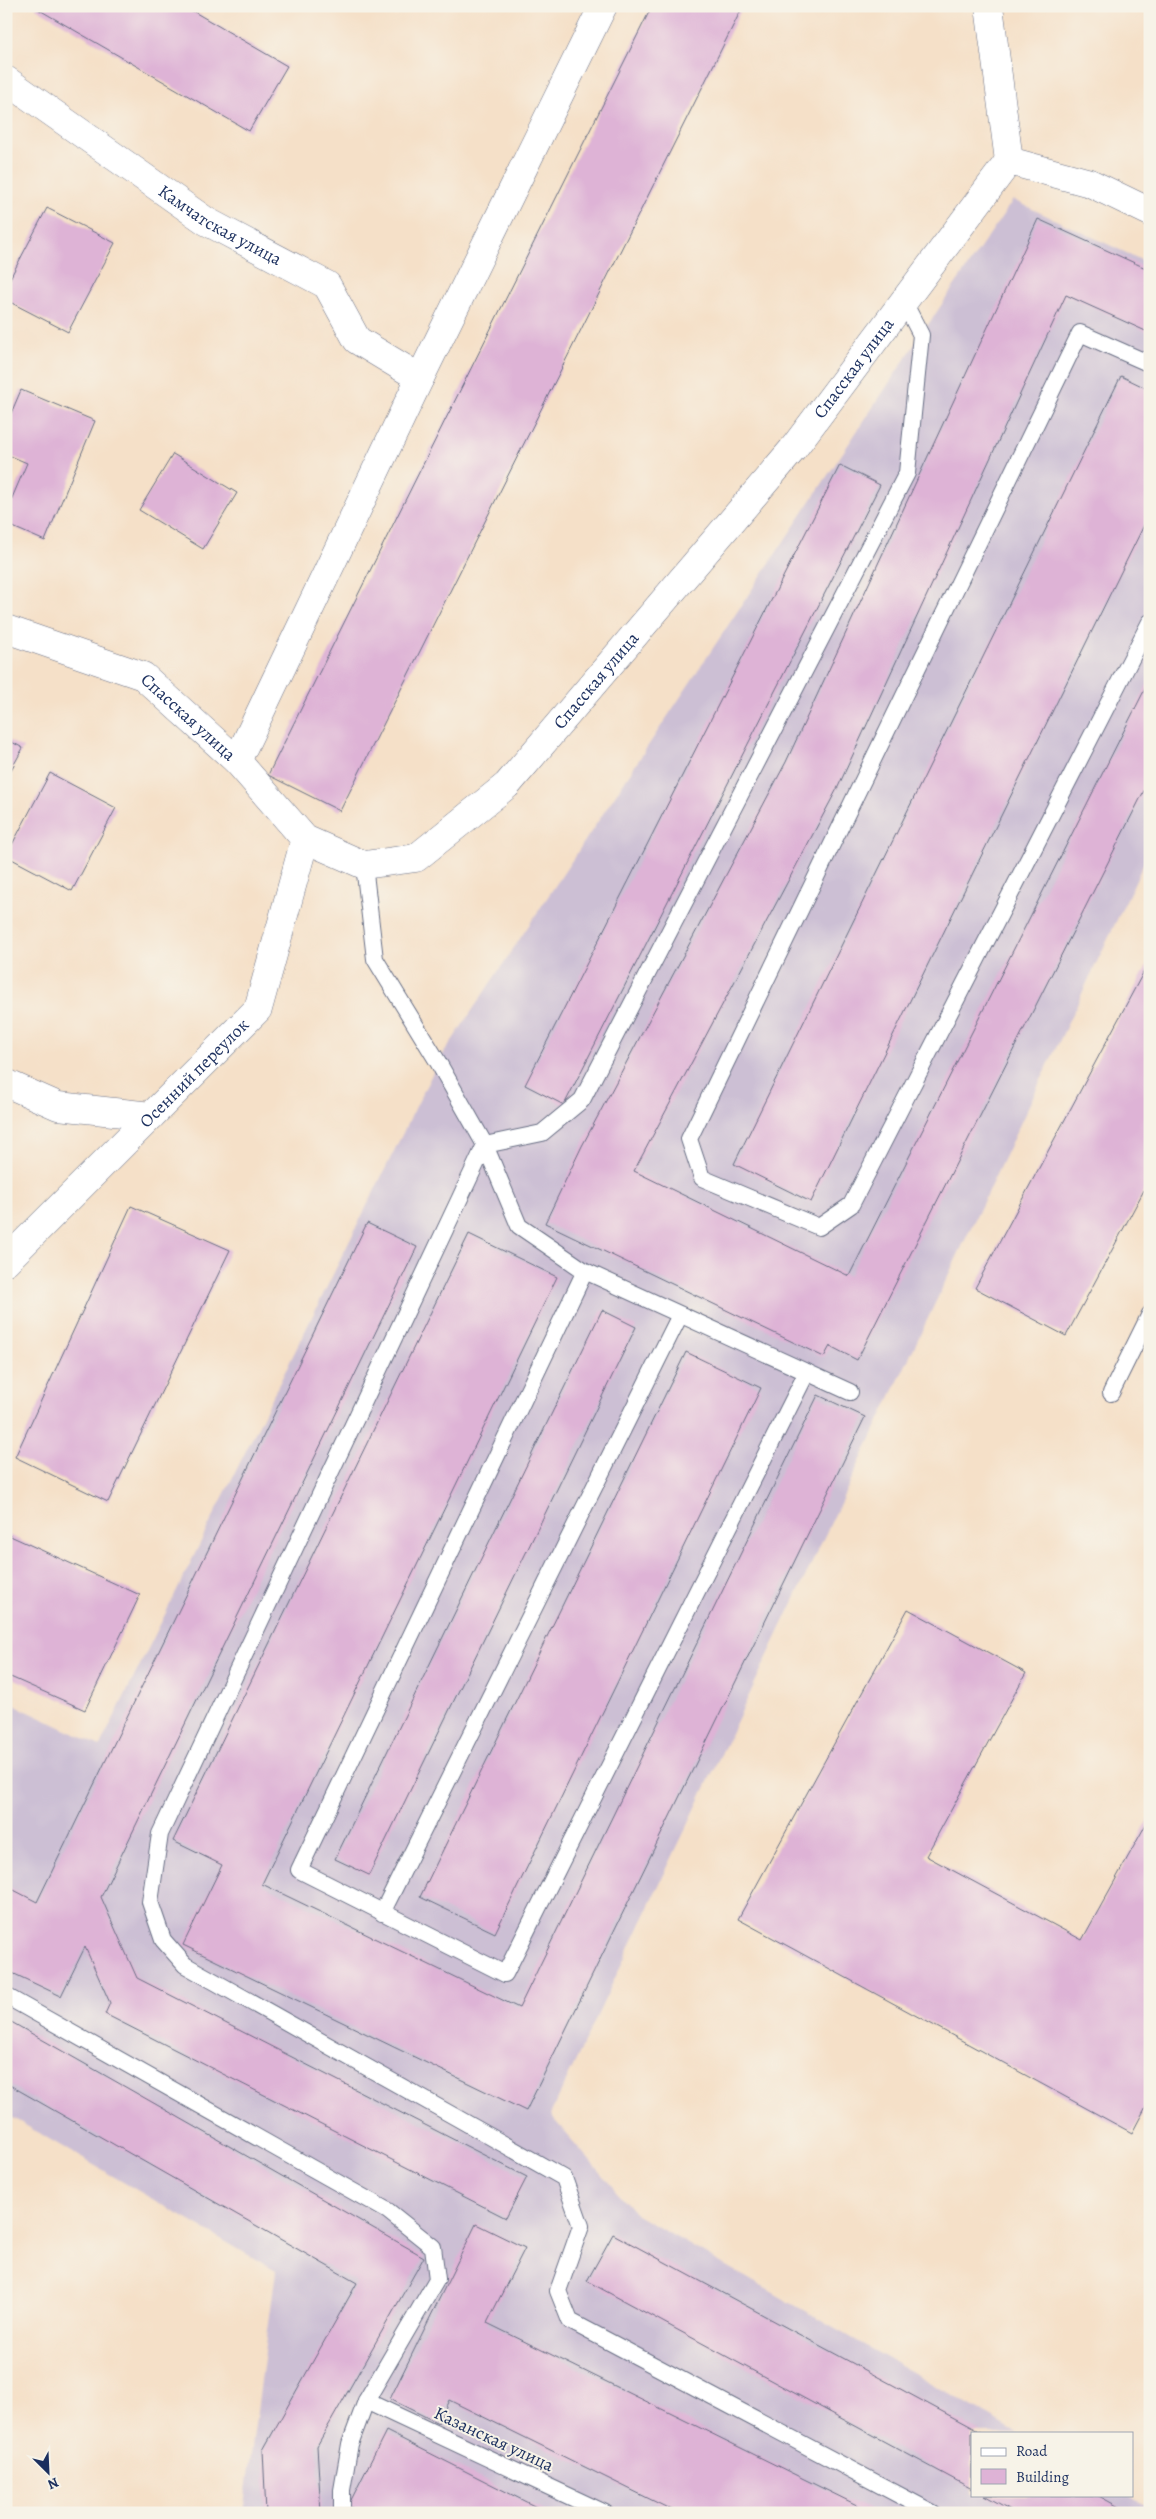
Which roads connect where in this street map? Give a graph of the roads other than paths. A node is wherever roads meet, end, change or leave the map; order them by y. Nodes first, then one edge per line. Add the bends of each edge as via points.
1 (603, 6) edge
2 (989, 6) edge
3 (6, 80) edge
4 (1009, 161) junction
5 (1150, 212) edge
6 (904, 302) junction
7 (1150, 364) edge
8 (420, 378) junction
9 (1150, 622) edge
10 (6, 629) edge
11 (237, 761) junction
12 (305, 839) junction
13 (364, 865) junction
14 (6, 1083) edge
15 (151, 1116) junction
16 (485, 1145) junction
17 (6, 1261) edge
18 (585, 1271) junction
19 (1150, 1314) edge
20 (680, 1315) junction
21 (807, 1372) junction
22 (850, 1392) dead end
23 (1111, 1393) dead end
24 (382, 1913) junction
25 (6, 1996) edge
26 (366, 2401) junction
27 (342, 2513) edge
28 (605, 2513) edge
29 (933, 2513) edge

1 - 8 street
2 - 4 street
3 - 8 street, Камчатская улица via 206,222 327,285 357,340
4 - 5 street via 1090,183
4 - 6 street, Спасская улица
6 - 13 street, Спасская улица via 793,449 506,785 416,858
6 - 16 lane via 921,335 907,473 582,1100 542,1133
7 - 9 lane via 1080,333 689,1139 702,1178 819,1227 851,1205
8 - 11 street
10 - 11 street, Спасская улица via 143,676
11 - 12 street, Спасская улица
12 - 13 street, Спасская улица
12 - 15 street, Осенний переулок via 258,1009
13 - 16 lane via 375,960
14 - 15 street via 58,1106
15 - 17 street, Осенний переулок
16 - 18 lane via 519,1226
16 - 29 lane via 160,1834 150,1902 163,1940 185,1966 564,2178 582,2226 558,2291 570,2321
18 - 20 lane
18 - 24 lane via 298,1870
19 - 23 lane
20 - 21 lane
20 - 24 lane
21 - 22 lane
21 - 24 lane via 505,1974
25 - 26 lane via 388,2211 433,2248 437,2279
26 - 27 lane via 350,2444 342,2490
26 - 28 lane, Казанская улица

